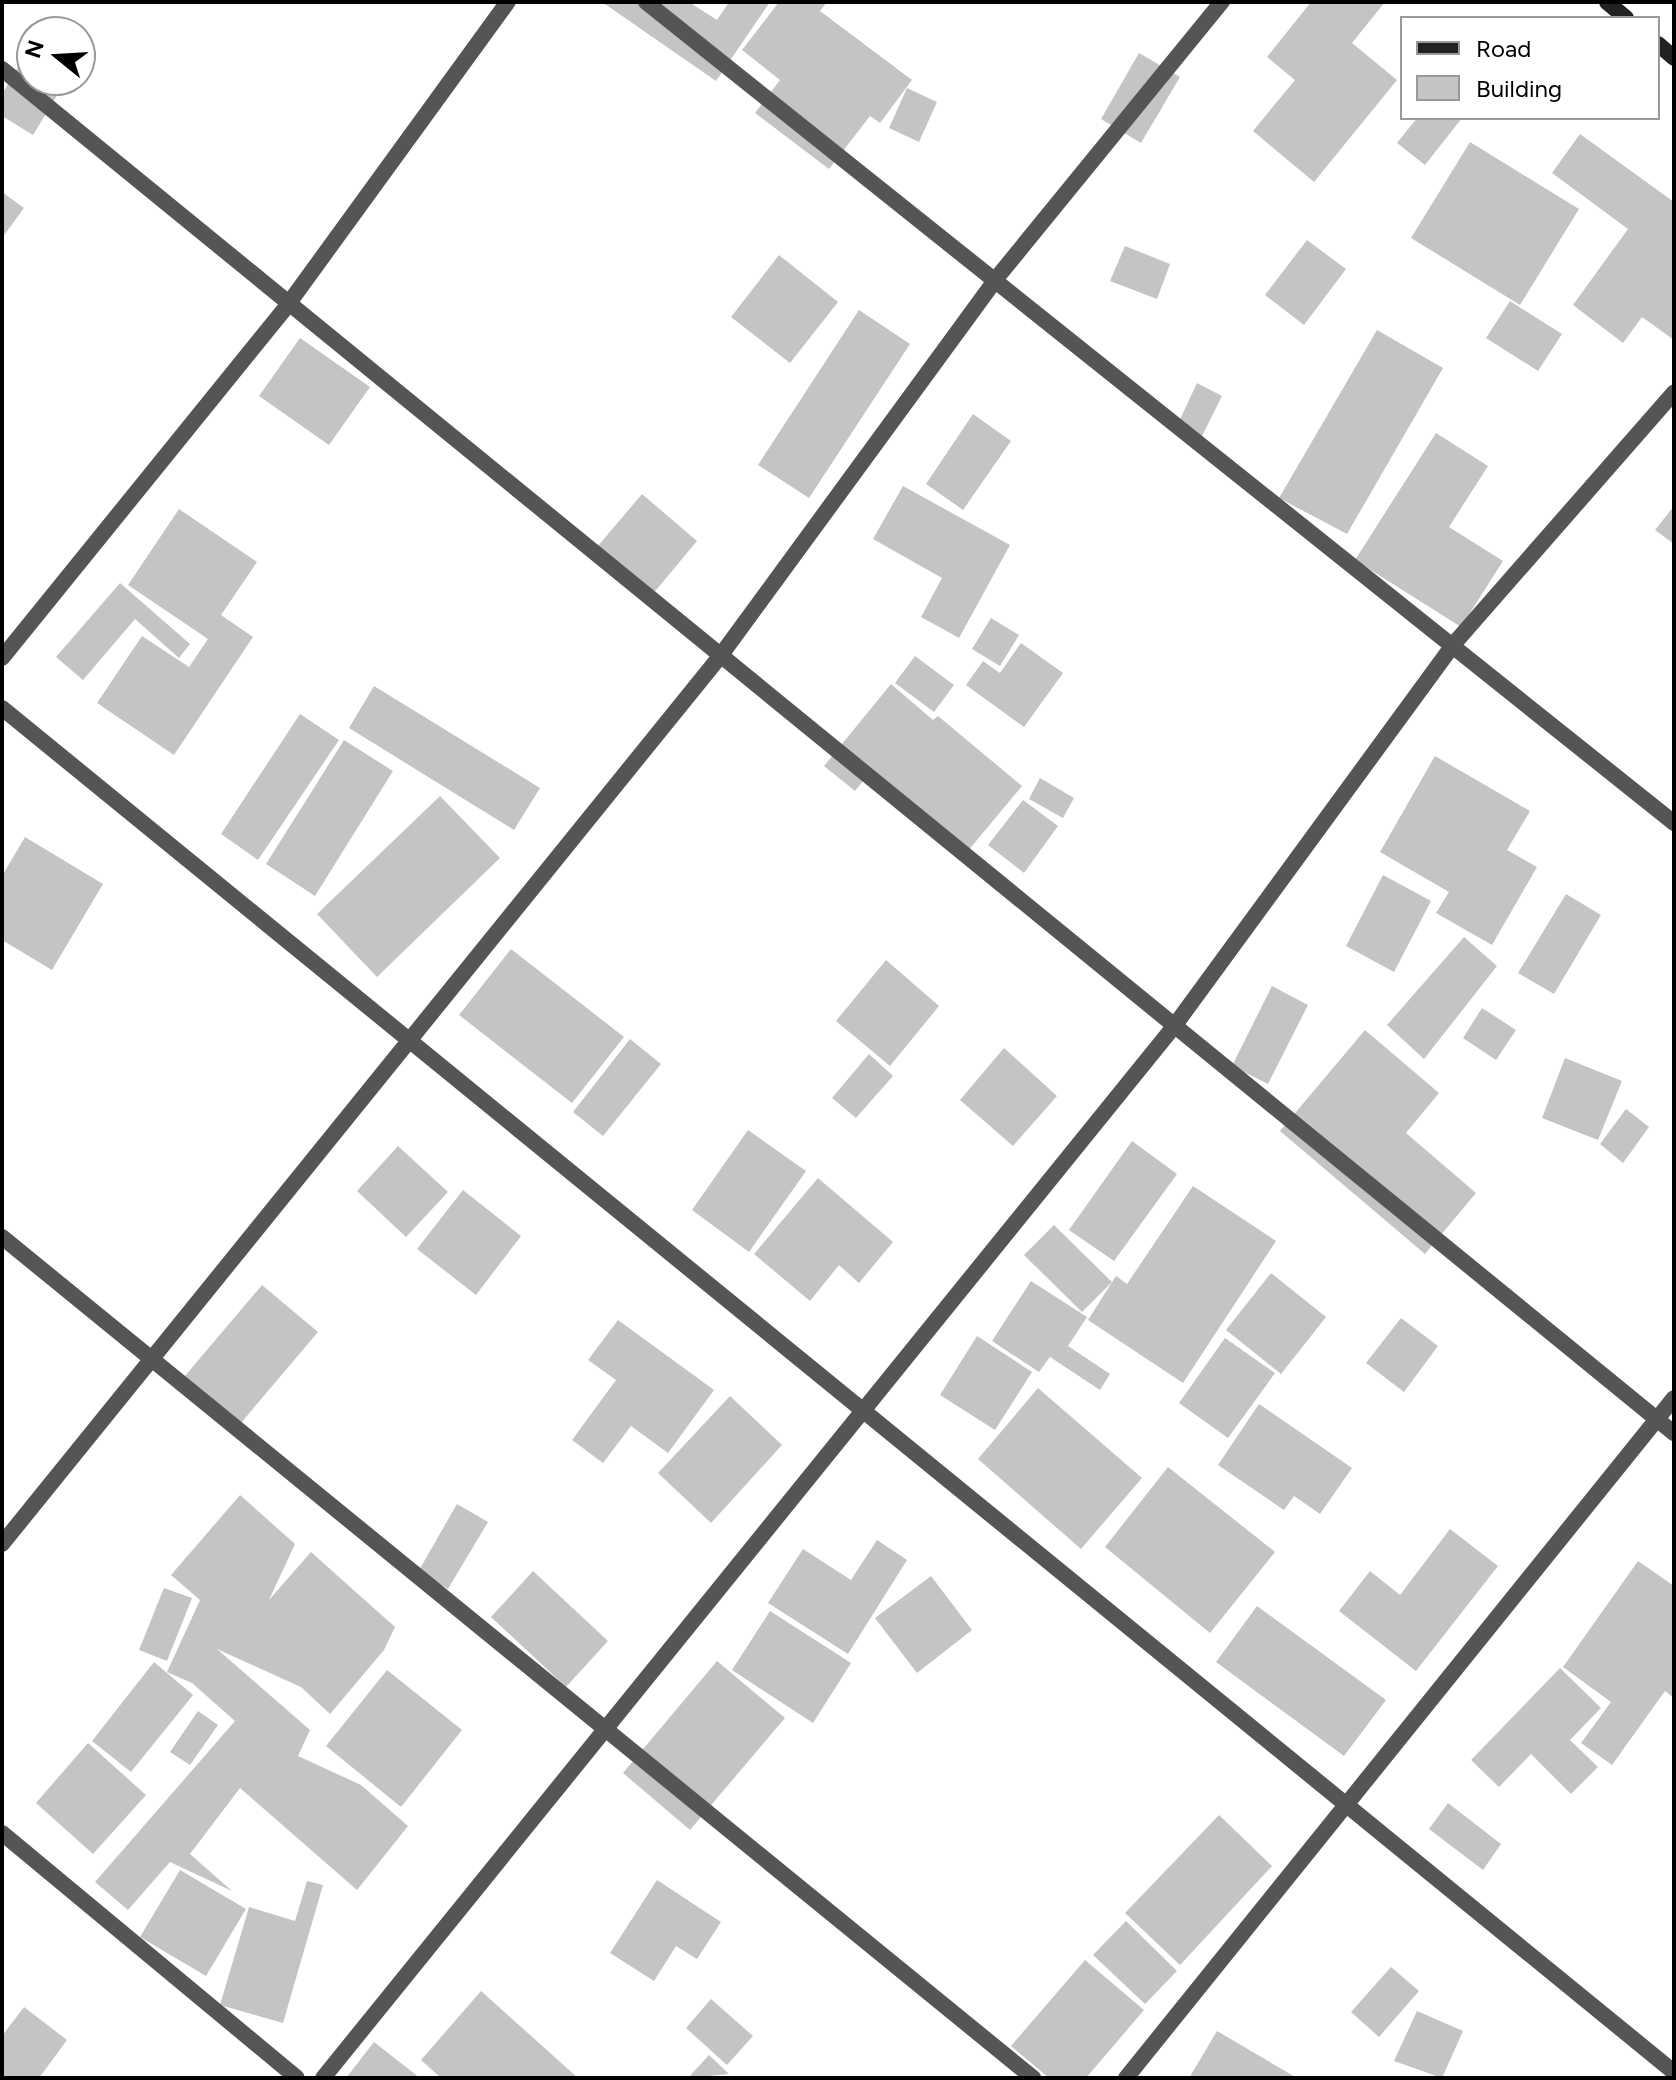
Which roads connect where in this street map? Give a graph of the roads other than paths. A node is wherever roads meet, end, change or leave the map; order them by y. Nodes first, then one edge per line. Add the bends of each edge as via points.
1 (508, 2) edge
2 (646, 2) edge
3 (1222, 2) edge
4 (1607, 2) edge
5 (1624, 16) edge
6 (2, 69) edge
7 (995, 280) junction
8 (289, 303) junction
9 (1674, 392) edge
10 (1452, 646) junction
11 (721, 655) junction
12 (2, 658) edge
13 (2, 708) edge
14 (1674, 823) edge
15 (1175, 1025) junction
16 (409, 1040) junction
17 (2, 1237) edge
18 (152, 1359) junction
19 (1674, 1398) edge
20 (863, 1411) junction
21 (1658, 1420) junction
22 (1674, 1433) edge
23 (2, 1544) edge
24 (606, 1729) junction
25 (1347, 1805) junction
26 (2, 1833) edge
27 (1674, 2072) edge
28 (297, 2078) edge
29 (323, 2078) edge
30 (1033, 2078) edge
31 (1126, 2078) edge

1 - 8 street
2 - 7 street
3 - 7 street
4 - 5 main road
6 - 8 street
7 - 10 street
7 - 11 street
8 - 11 street
8 - 12 street
9 - 10 street
10 - 14 street
10 - 15 street
11 - 15 street
11 - 16 street
13 - 16 street
15 - 20 street
15 - 21 street
16 - 18 street
16 - 20 street
17 - 18 street
18 - 23 street
18 - 24 street
19 - 21 street
20 - 24 street
20 - 25 street
21 - 22 street
21 - 25 street
24 - 29 street
24 - 30 street
25 - 27 street
25 - 31 street
26 - 28 street

